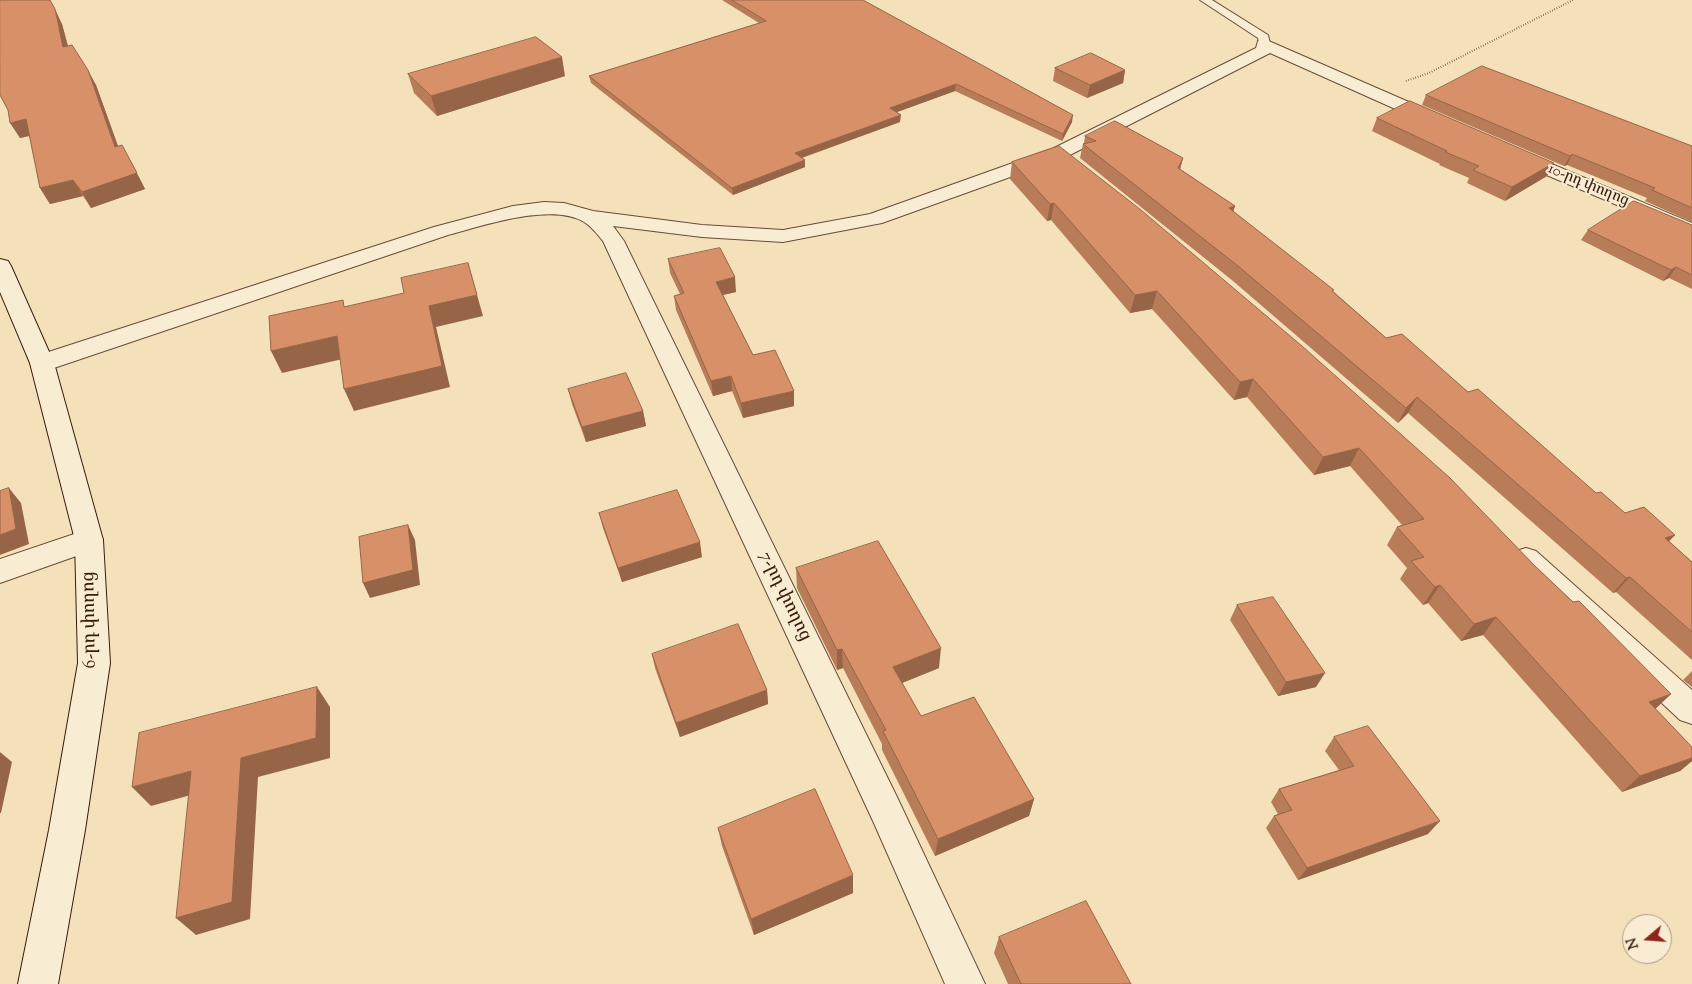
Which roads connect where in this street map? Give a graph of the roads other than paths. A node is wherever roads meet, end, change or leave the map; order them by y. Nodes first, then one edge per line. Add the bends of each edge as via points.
1 (1205, 0) edge
2 (1264, 44) junction
3 (1449, 126) edge
4 (1502, 149) edge
5 (1059, 153) junction
6 (1080, 169) edge
7 (591, 217) junction
8 (1692, 231) edge
9 (0, 266) edge
10 (42, 363) junction
11 (89, 540) junction
12 (1509, 544) edge
13 (0, 571) edge
14 (1692, 710) edge
15 (38, 984) edge
16 (965, 984) edge

1 - 2 lane via 1264,36
2 - 3 street
2 - 5 street via 1264,50
4 - 8 street, 10-րդ փողոց
5 - 6 street
5 - 7 street via 875,219 783,236 702,231
7 - 10 street via 564,209 544,208 480,220
7 - 16 street, 7-րդ փողոց via 613,241 885,809
9 - 10 street, 6-րդ փողոց
10 - 11 street, 6-րդ փողոց
11 - 13 street
11 - 15 street, 6-րդ փողոց via 94,663
12 - 14 street

